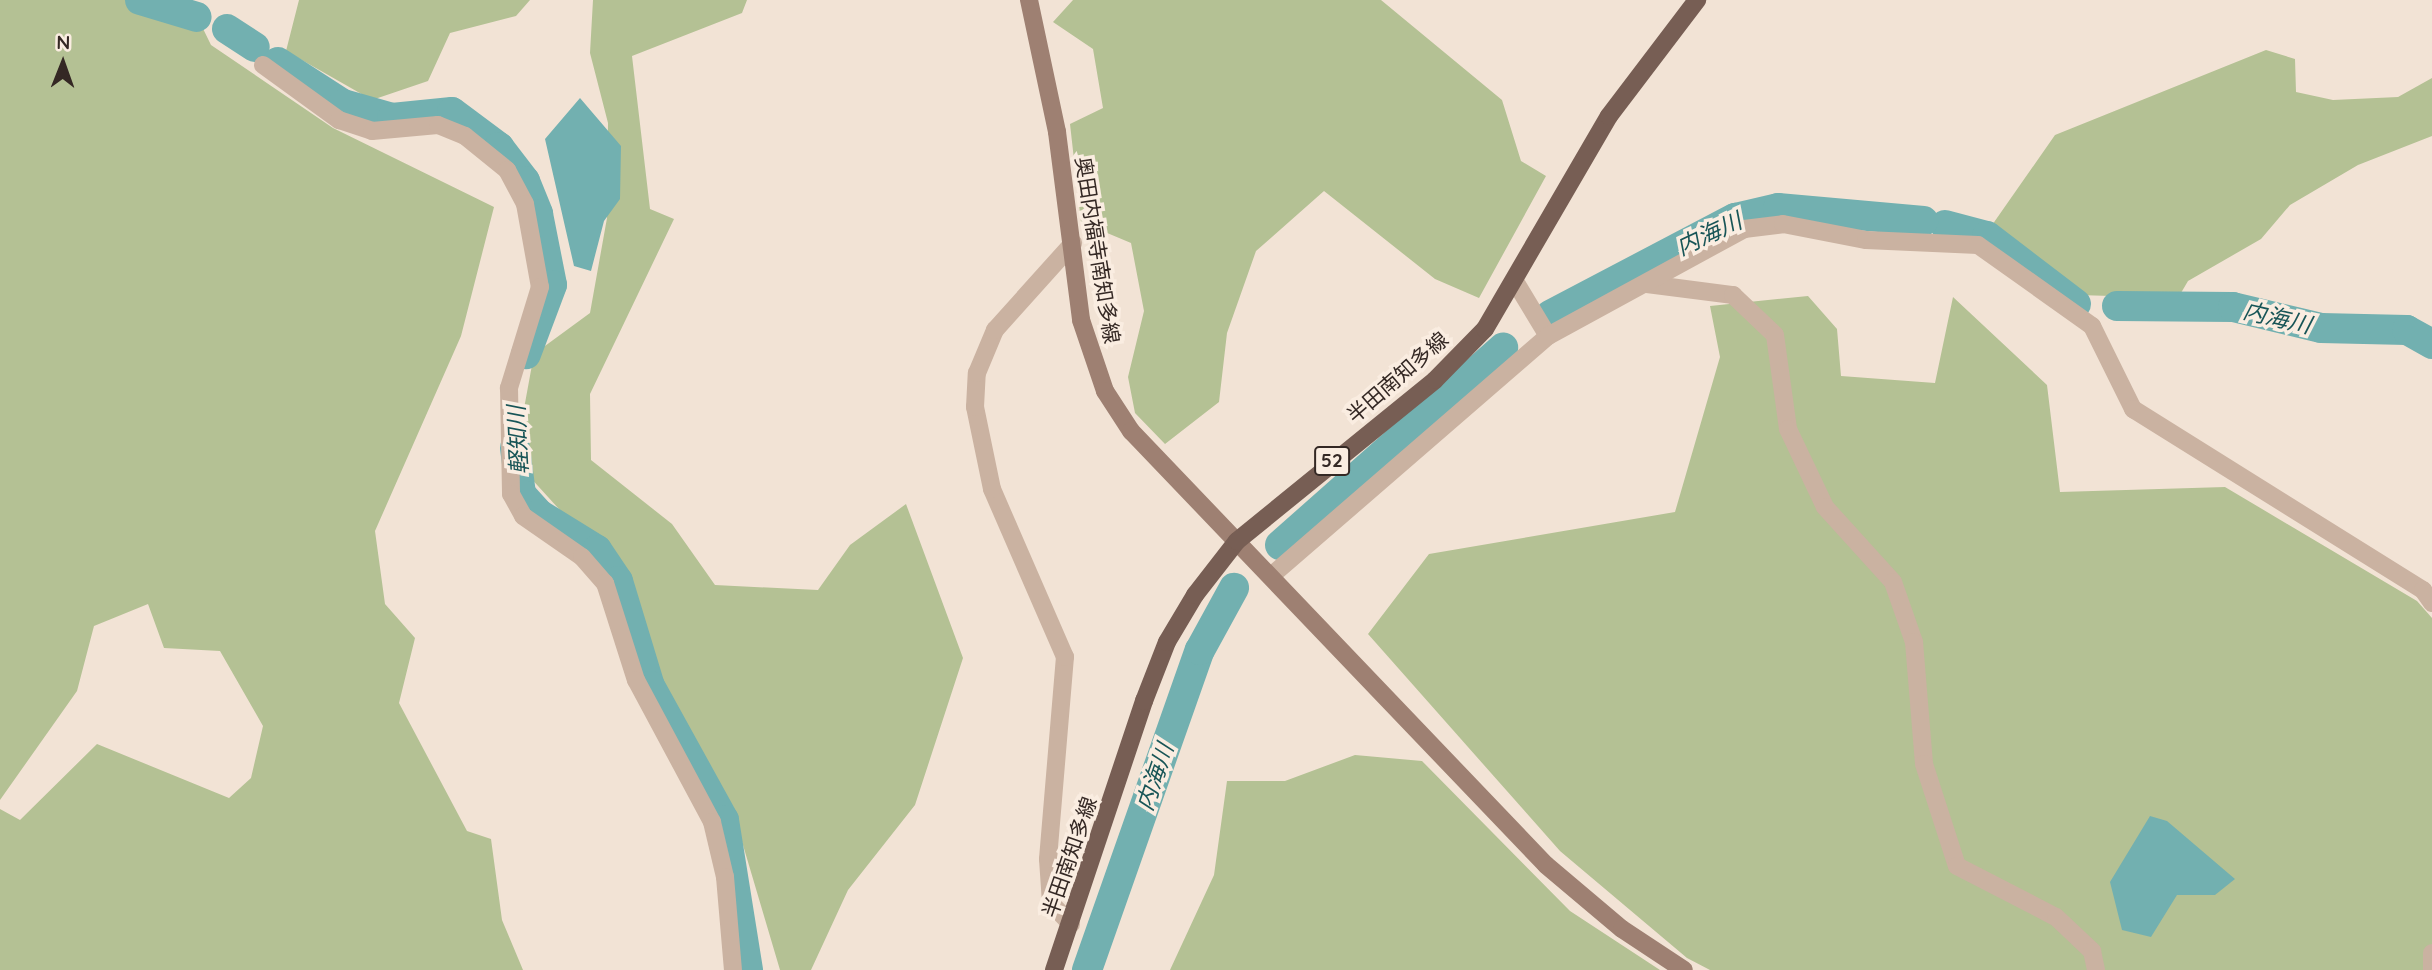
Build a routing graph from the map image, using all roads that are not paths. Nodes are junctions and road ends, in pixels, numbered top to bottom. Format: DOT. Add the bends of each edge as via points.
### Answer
graph roads {
  1 [pos="1029,0"];
  2 [pos="1697,0"];
  3 [pos="262,65"];
  4 [pos="1073,243"];
  5 [pos="1516,283"];
  6 [pos="1647,284"];
  7 [pos="1548,336"];
  8 [pos="1237,541"];
  9 [pos="1271,576"];
  10 [pos="2432,603"];
  11 [pos="1071,924"];
  12 [pos="2432,953"];
  13 [pos="733,970"];
  14 [pos="1054,970"];
  15 [pos="1684,970"];
  16 [pos="2096,970"];
  17 [pos="2432,970"];
  1 -- 4 [label="street, 奥田内福寺南知多線"];
  2 -- 5 [label="main road, 半田南知多線 / 52" via="1609,116"];
  3 -- 13 [label="street" via="339,120 372,131 438,125 465,136 507,170 525,204 540,287 509,388 511,494 523,516 582,557 605,583 636,680 712,822"];
  4 -- 8 [label="street, 奥田内福寺南知多線" via="1081,320 1105,391 1165,471"];
  4 -- 11 [label="street" via="995,330 977,373 975,407 992,489 1065,657 1048,859 1051,903"];
  5 -- 7 [label="street"];
  5 -- 8 [label="main road, 半田南知多線 / 52" via="1485,328 1435,380"];
  6 -- 7 [label="street"];
  6 -- 10 [label="street" via="1744,229 1783,224 1866,240 1978,245 2092,326 2133,409 2423,590"];
  6 -- 16 [label="street" via="1733,295 1775,335 1788,429 1825,507 1893,582 1914,642 1924,764 1957,866 2056,917 2092,951"];
  7 -- 9 [label="street"];
  8 -- 9 [label="street, 奥田内福寺南知多線"];
  8 -- 11 [label="main road, 半田南知多線 / 52" via="1167,642"];
  9 -- 15 [label="street, 奥田内福寺南知多線" via="1546,865 1622,929"];
  11 -- 14 [label="main road, 半田南知多線 / 52"];
  12 -- 17 [label="street"];
}
